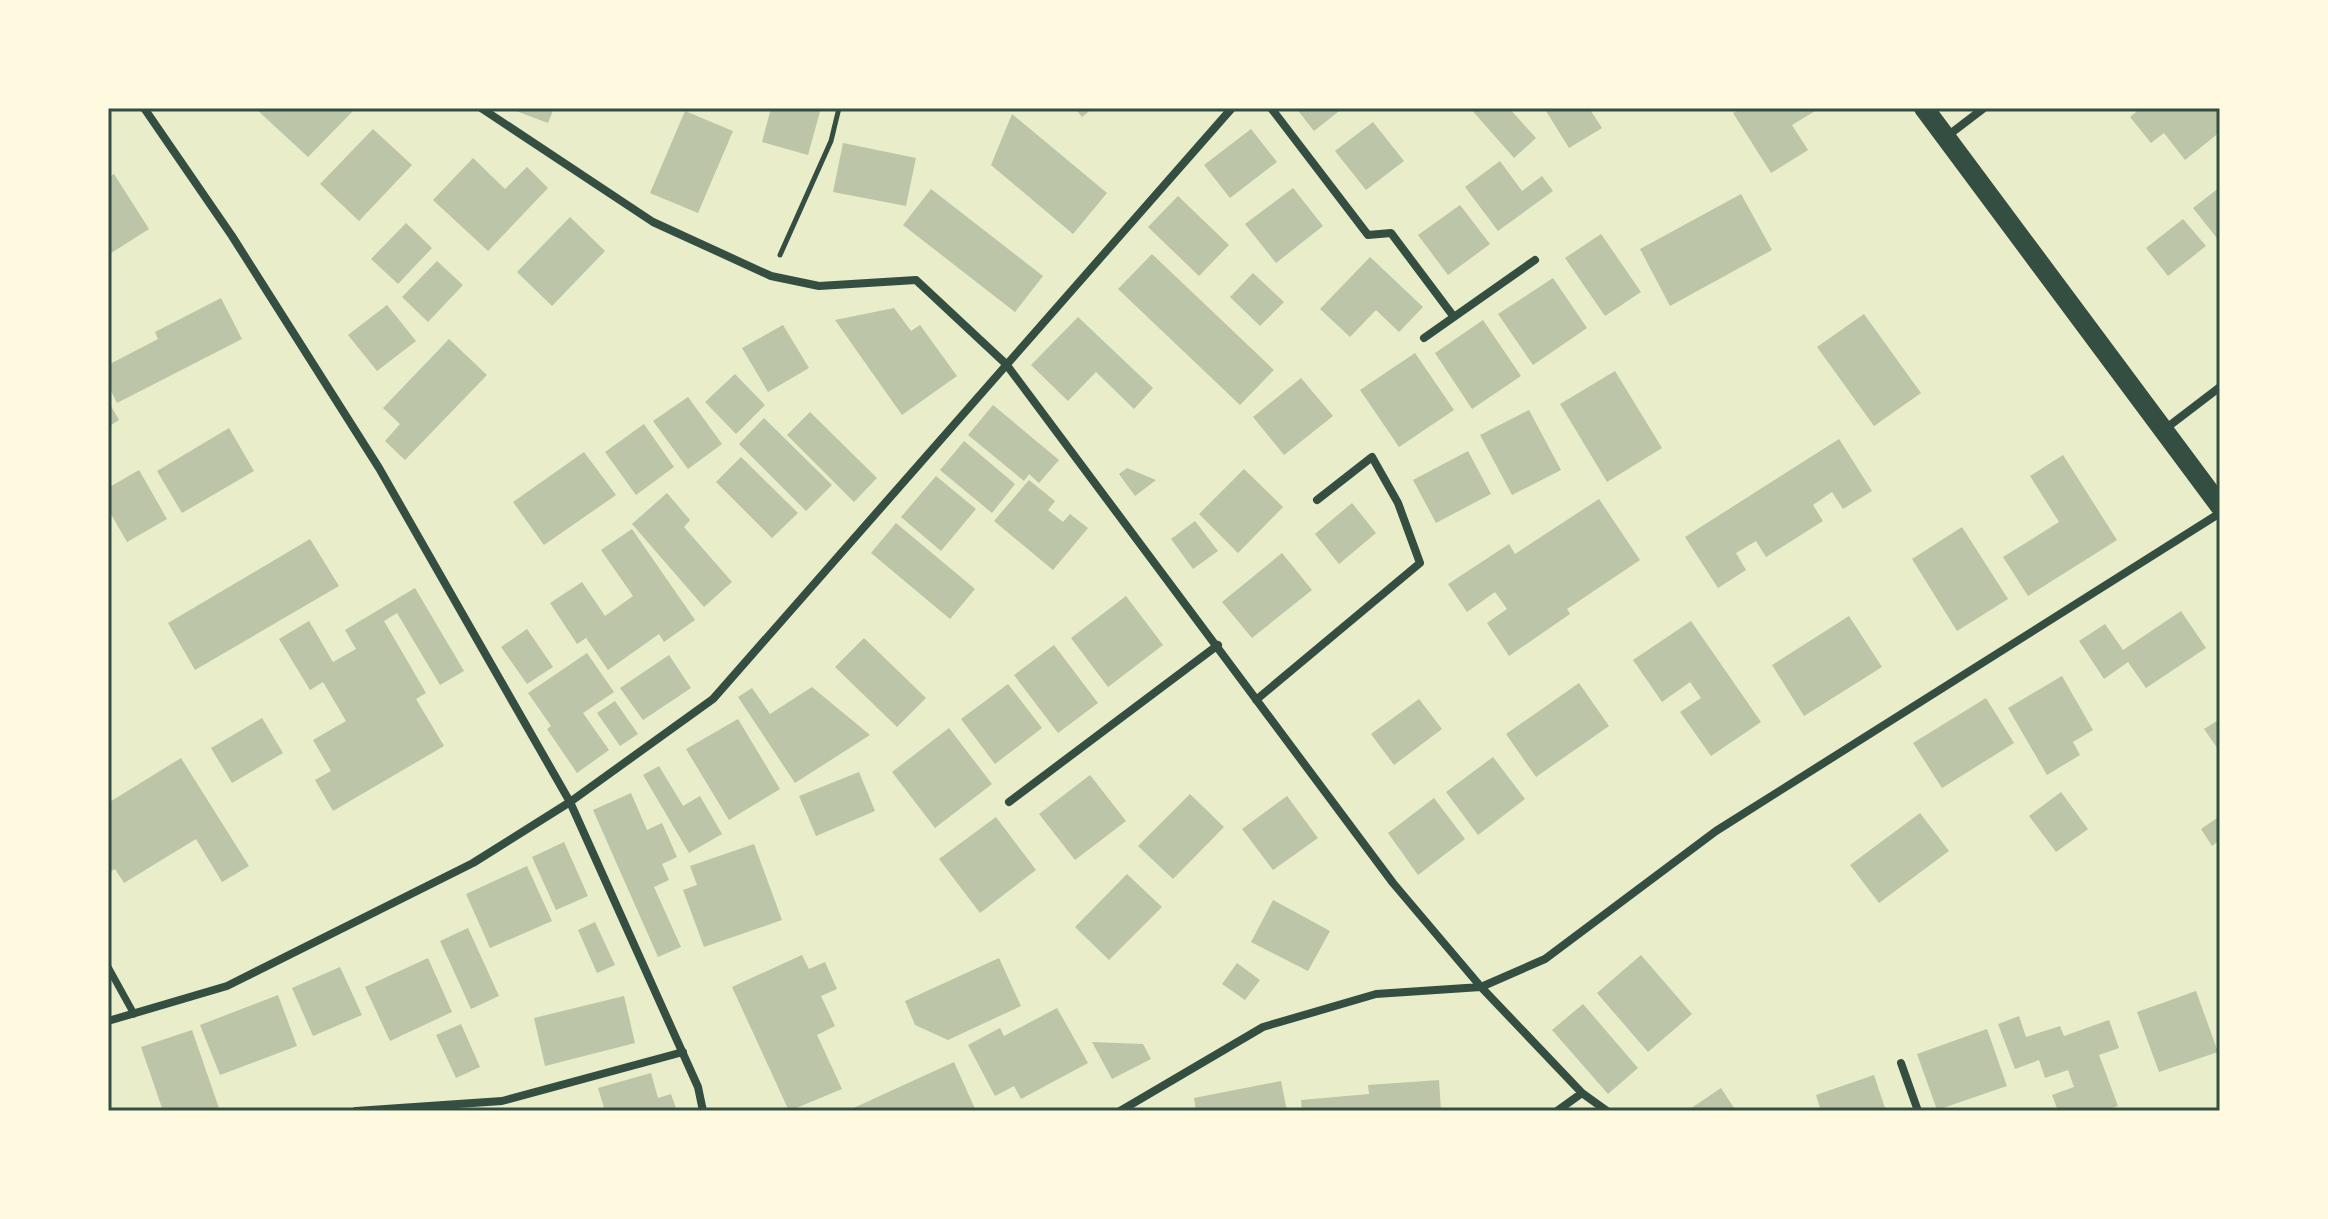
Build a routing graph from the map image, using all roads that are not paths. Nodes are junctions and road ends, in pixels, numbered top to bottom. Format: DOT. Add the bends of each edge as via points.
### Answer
graph roads {
  1 [pos="144,108"];
  2 [pos="481,108"];
  3 [pos="1232,108"];
  4 [pos="1271,108"];
  5 [pos="1924,108"];
  6 [pos="1984,108"];
  7 [pos="1946,137"];
  8 [pos="1535,260"];
  9 [pos="1454,317"];
  10 [pos="1424,338"];
  11 [pos="1006,364"];
  12 [pos="2220,387"];
  13 [pos="2165,429"];
  14 [pos="1317,500"];
  15 [pos="2220,506"];
  16 [pos="2220,513"];
  17 [pos="1218,645"];
  18 [pos="1256,700"];
  19 [pos="570,802"];
  20 [pos="1009,802"];
  21 [pos="108,967"];
  22 [pos="1481,987"];
  23 [pos="134,1014"];
  24 [pos="108,1021"];
  25 [pos="683,1052"];
  26 [pos="1901,1063"];
  27 [pos="1582,1093"];
  28 [pos="356,1111"];
  29 [pos="703,1111"];
  30 [pos="1120,1111"];
  31 [pos="1557,1111"];
  32 [pos="1607,1111"];
  33 [pos="1918,1111"];
  1 -- 19 [label="street" via="379,468"];
  2 -- 11 [label="street" via="653,222 771,276 819,286 916,280"];
  3 -- 11 [label="street"];
  4 -- 9 [label="street" via="1368,235 1391,233"];
  5 -- 7 [label="main road"];
  6 -- 7 [label="street"];
  7 -- 13 [label="main road"];
  8 -- 9 [label="street"];
  9 -- 10 [label="street"];
  11 -- 17 [label="street"];
  11 -- 19 [label="street" via="713,699"];
  12 -- 13 [label="street"];
  13 -- 15 [label="main road"];
  14 -- 18 [label="street" via="1372,457 1398,503 1420,563"];
  16 -- 22 [label="street" via="1716,831 1545,959"];
  17 -- 18 [label="street"];
  17 -- 20 [label="street"];
  18 -- 22 [label="street" via="1393,883"];
  19 -- 23 [label="street" via="473,863 227,986"];
  19 -- 25 [label="street"];
  21 -- 23 [label="street"];
  22 -- 27 [label="street"];
  22 -- 30 [label="street" via="1376,994 1263,1027"];
  23 -- 24 [label="street"];
  25 -- 28 [label="street" via="502,1101"];
  25 -- 29 [label="street"];
  26 -- 33 [label="street"];
  27 -- 31 [label="street"];
  27 -- 32 [label="street"];
}
